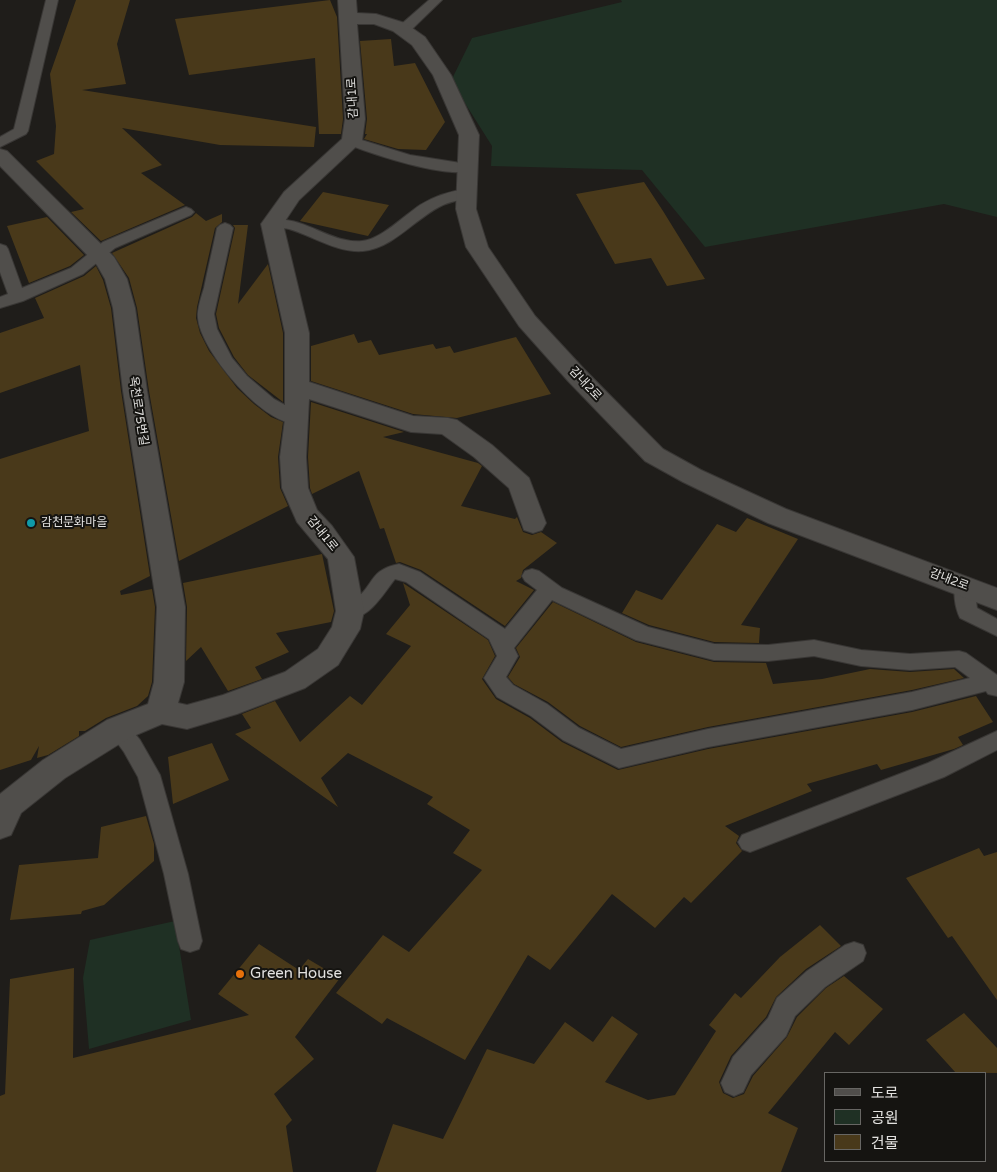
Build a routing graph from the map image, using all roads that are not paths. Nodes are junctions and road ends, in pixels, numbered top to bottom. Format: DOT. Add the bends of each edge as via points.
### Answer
graph roads {
  1 [pos="52,0"];
  2 [pos="436,0"];
  3 [pos="348,9"];
  4 [pos="403,30"];
  5 [pos="352,141"];
  6 [pos="0,143"];
  7 [pos="0,155"];
  8 [pos="467,168"];
  9 [pos="467,194"];
  10 [pos="186,212"];
  11 [pos="272,224"];
  12 [pos="226,228"];
  13 [pos="0,249"];
  14 [pos="99,255"];
  15 [pos="17,297"];
  16 [pos="0,303"];
  17 [pos="297,386"];
  18 [pos="297,418"];
  19 [pos="533,522"];
  20 [pos="532,576"];
  21 [pos="964,586"];
  22 [pos="549,590"];
  23 [pos="997,599"];
  24 [pos="350,611"];
  25 [pos="997,628"];
  26 [pos="503,648"];
  27 [pos="993,686"];
  28 [pos="161,712"];
  29 [pos="118,730"];
  30 [pos="997,740"];
  31 [pos="2,814"];
  32 [pos="750,842"];
  33 [pos="190,941"];
  34 [pos="854,953"];
  35 [pos="734,1083"];
  1 -- 6 [label="lane" via="21,131"];
  2 -- 4 [label="lane"];
  3 -- 4 [label="street, 감내2로"];
  3 -- 5 [label="street, 감내1로" via="355,119"];
  4 -- 8 [label="street, 감내2로" via="420,41 458,107 469,135"];
  5 -- 8 [label="lane" via="400,158"];
  5 -- 11 [label="street" via="291,196"];
  7 -- 14 [label="street, 옥천로75번길"];
  8 -- 9 [label="street, 감내2로"];
  9 -- 11 [label="lane" via="432,204 373,244 338,242 287,224"];
  9 -- 21 [label="street, 감내2로" via="466,209 477,247 527,321 654,455 777,516"];
  10 -- 14 [label="lane" via="109,245"];
  11 -- 17 [label="street, 감내1로" via="297,333"];
  12 -- 18 [label="lane" via="206,326 225,362 248,387 281,412"];
  13 -- 15 [label="lane"];
  14 -- 15 [label="lane" via="77,271"];
  14 -- 28 [label="street, 옥천로75번길" via="116,279 124,308 171,607 169,682"];
  15 -- 16 [label="lane"];
  17 -- 18 [label="street, 감내1로"];
  17 -- 19 [label="street" via="411,424 448,426 483,450 520,484"];
  18 -- 24 [label="street, 감내1로" via="293,457 295,488 306,515 341,558"];
  20 -- 22 [label="lane"];
  21 -- 23 [label="street, 감내2로"];
  21 -- 25 [label="lane" via="967,612"];
  22 -- 26 [label="lane"];
  22 -- 27 [label="lane" via="643,634 714,652 768,653 814,648 861,658 910,662 959,659"];
  24 -- 26 [label="lane" via="362,606 389,572 399,571 413,577 497,634"];
  24 -- 28 [label="street, 감내1로" via="346,628 328,656 295,680 227,706 187,717"];
  26 -- 27 [label="lane" via="508,656 495,678 505,691 539,710 571,734 619,759 735,732"];
  28 -- 29 [label="street"];
  29 -- 31 [label="street" via="54,769"];
  29 -- 33 [label="lane" via="149,775"];
  30 -- 32 [label="lane" via="936,770"];
  34 -- 35 [label="lane" via="816,980 786,1008 777,1027 742,1066"];
}
